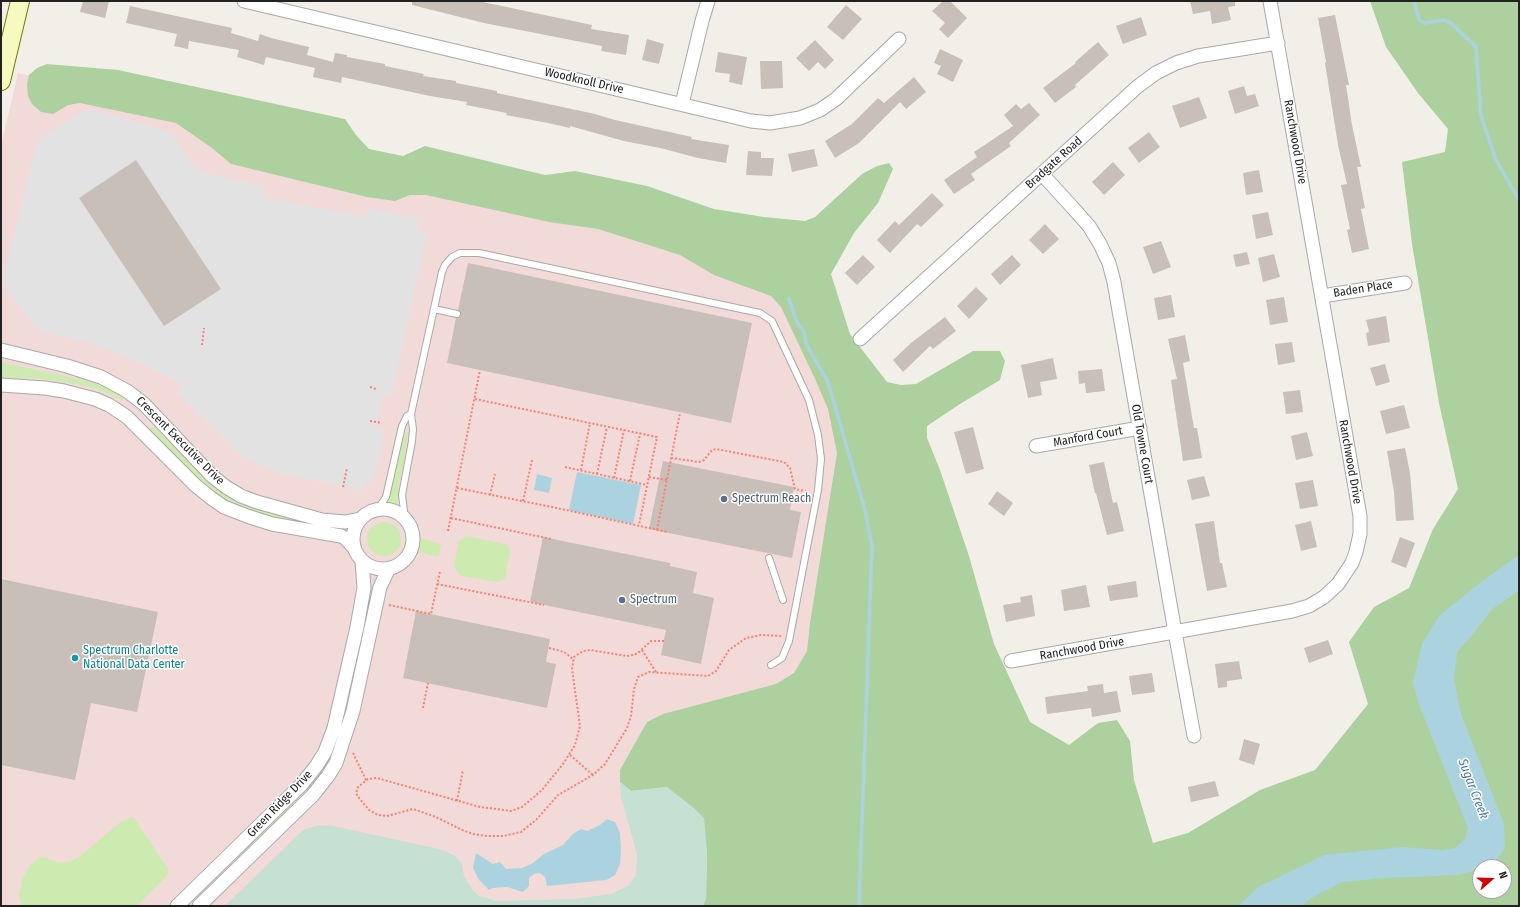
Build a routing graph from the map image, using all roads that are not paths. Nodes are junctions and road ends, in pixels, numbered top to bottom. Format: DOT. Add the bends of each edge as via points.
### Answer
graph roads {
  1 [pos="20,1"];
  2 [pos="244,1"];
  3 [pos="708,1"];
  4 [pos="1270,1"];
  5 [pos="900,39"];
  6 [pos="1278,43"];
  7 [pos="1,81"];
  8 [pos="682,104"];
  9 [pos="1042,174"];
  10 [pos="1405,283"];
  11 [pos="1322,296"];
  12 [pos="434,309"];
  13 [pos="457,314"];
  14 [pos="860,339"];
  15 [pos="1,350"];
  16 [pos="1,385"];
  17 [pos="411,414"];
  18 [pos="1140,428"];
  19 [pos="1036,446"];
  20 [pos="378,510"];
  21 [pos="360,519"];
  22 [pos="405,519"];
  23 [pos="354,548"];
  24 [pos="769,558"];
  25 [pos="362,561"];
  26 [pos="389,568"];
  27 [pos="783,600"];
  28 [pos="1175,632"];
  29 [pos="1012,661"];
  30 [pos="771,665"];
  31 [pos="1194,736"];
  32 [pos="177,906"];
  33 [pos="199,906"];
  1 -- 7 [label="main road"];
  2 -- 8 [label="street, Woodknoll Drive"];
  3 -- 8 [label="street"];
  4 -- 6 [label="street, Ranchwood Drive"];
  5 -- 8 [label="street, Woodknoll Drive" via="836,99 820,110 800,118 770,123 751,121"];
  6 -- 9 [label="street, Bradgate Road" via="1198,56 1156,73 1137,87"];
  6 -- 11 [label="street, Ranchwood Drive"];
  9 -- 14 [label="street, Bradgate Road"];
  9 -- 18 [label="street, Old Towne Court" via="1089,226 1109,263"];
  10 -- 11 [label="street, Baden Place"];
  11 -- 28 [label="street, Ranchwood Drive" via="1360,516 1360,534 1352,563 1338,584 1309,606"];
  12 -- 13 [label="lane"];
  12 -- 17 [label="lane"];
  12 -- 30 [label="lane" via="445,265 452,257 468,252 752,311 772,321 809,400 821,459 818,494 790,637 782,658"];
  15 -- 21 [label="street, Crescent Executive Drive" via="66,366 101,377 120,387 144,404 212,476 241,496 322,520 345,522"];
  16 -- 23 [label="street, Crescent Executive Drive" via="64,391 108,405 127,417 195,485 224,507 272,524 341,536"];
  17 -- 20 [label="lane" via="402,426 386,497"];
  17 -- 22 [label="lane" via="412,441 402,495"];
  18 -- 19 [label="street, Manford Court"];
  18 -- 28 [label="street, Old Towne Court"];
  20 -- 21 [label="street, Crescent Executive Drive" via="367,513"];
  20 -- 22 [label="street" via="391,510"];
  21 -- 23 [label="street" via="353,534"];
  22 -- 26 [label="street" via="412,534 410,551 402,562"];
  23 -- 25 [label="street, Crescent Executive Drive"];
  24 -- 27 [label="lane"];
  25 -- 26 [label="street" via="374,568"];
  25 -- 32 [label="street, Green Ridge Drive" via="364,588 357,627 334,728 325,752 302,784"];
  26 -- 33 [label="street, Green Ridge Drive" via="380,587 353,712 336,763 313,795"];
  28 -- 29 [label="street, Ranchwood Drive"];
  28 -- 31 [label="street, Old Towne Court"];
}
